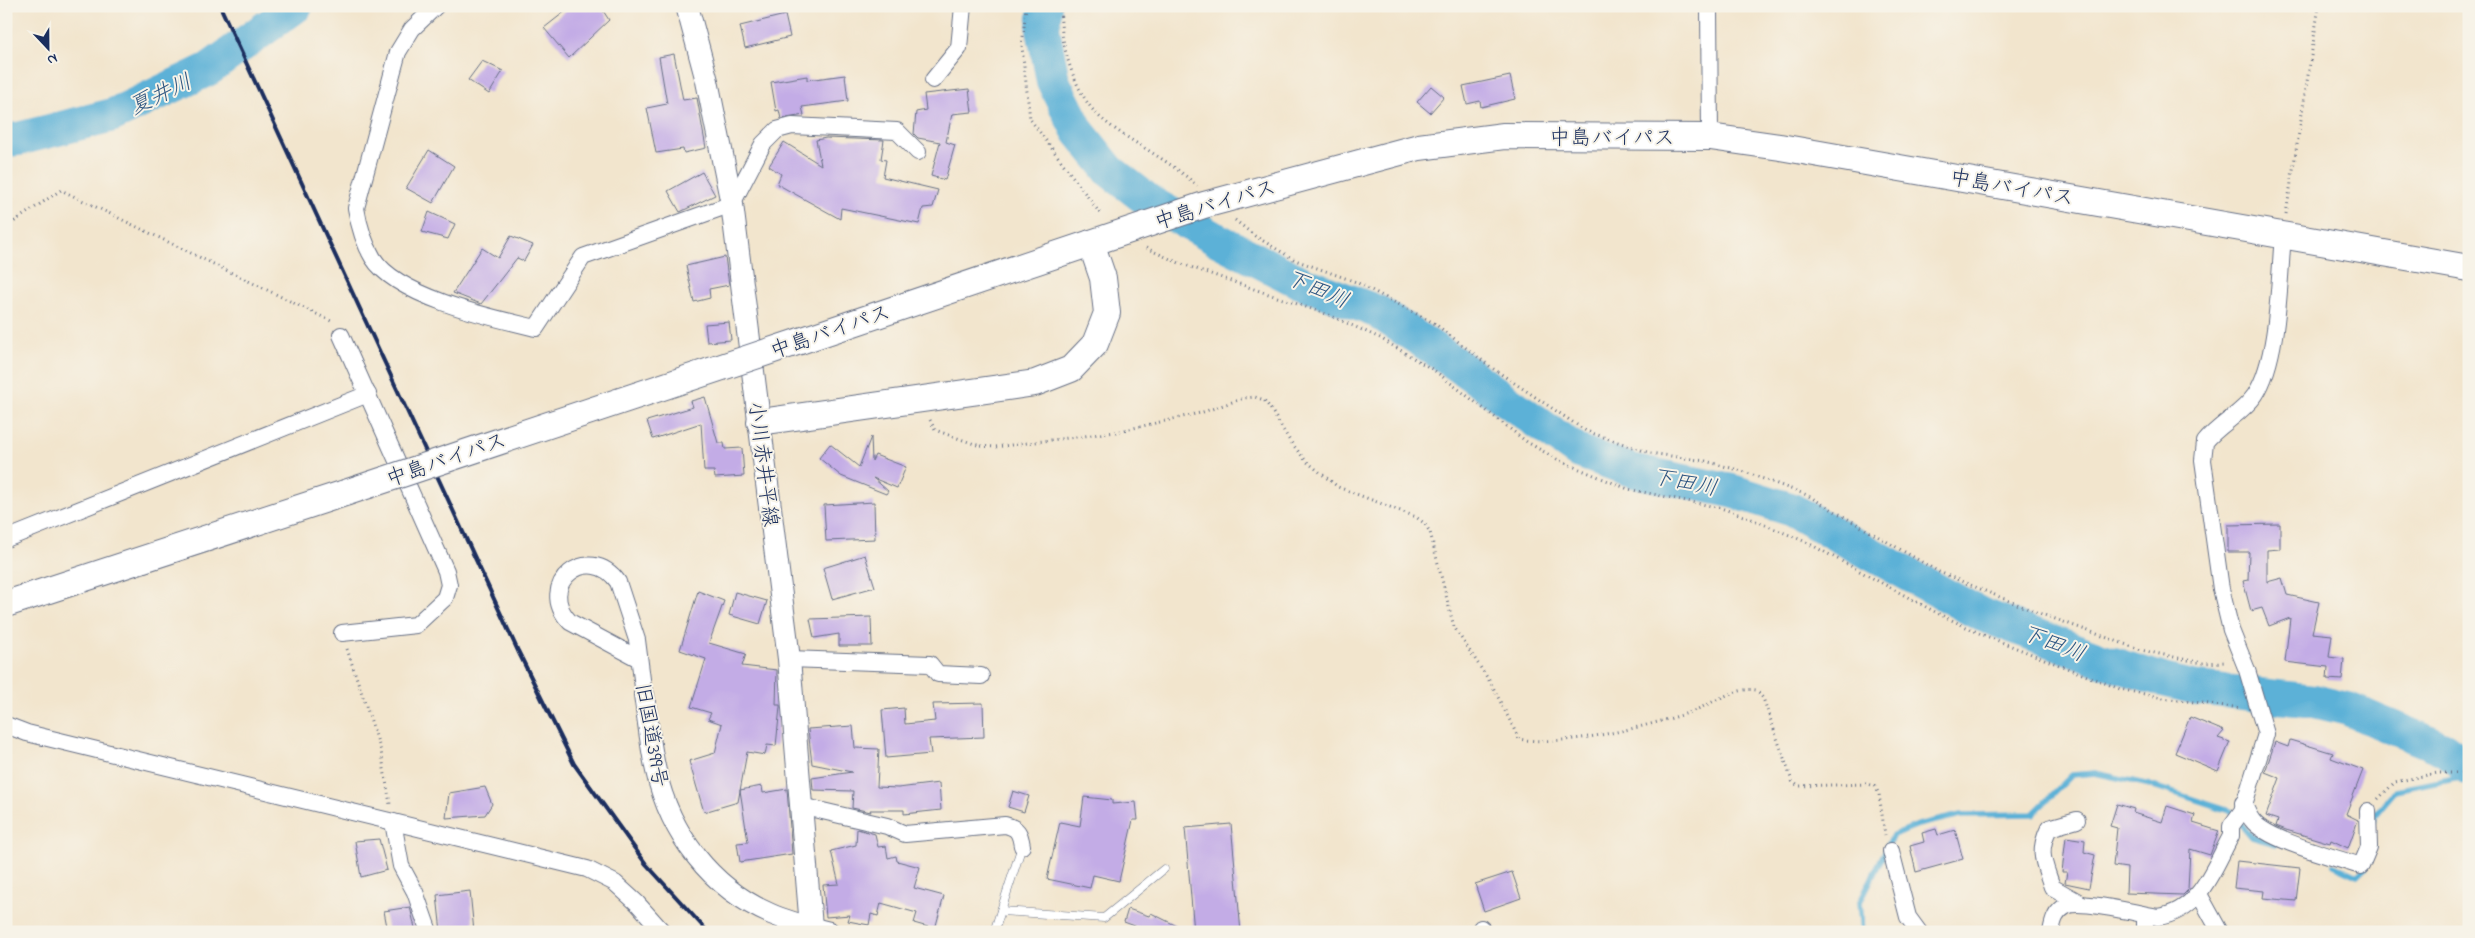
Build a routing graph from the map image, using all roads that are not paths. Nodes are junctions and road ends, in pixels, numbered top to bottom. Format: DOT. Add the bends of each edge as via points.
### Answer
graph roads {
  1 [pos="436,6"];
  2 [pos="687,6"];
  3 [pos="963,6"];
  4 [pos="1709,6"];
  5 [pos="933,80"];
  6 [pos="1710,137"];
  7 [pos="918,152"];
  8 [pos="732,204"];
  9 [pos="2283,235"];
  10 [pos="1092,243"];
  11 [pos="2469,268"];
  12 [pos="341,335"];
  13 [pos="368,394"];
  14 [pos="760,422"];
  15 [pos="6,539"];
  16 [pos="6,604"];
  17 [pos="342,633"];
  18 [pos="639,659"];
  19 [pos="789,659"];
  20 [pos="981,676"];
  21 [pos="644,695"];
  22 [pos="6,725"];
  23 [pos="801,806"];
  24 [pos="2243,807"];
  25 [pos="2368,811"];
  26 [pos="2077,820"];
  27 [pos="393,822"];
  28 [pos="1888,843"];
  29 [pos="1022,846"];
  30 [pos="1164,869"];
  31 [pos="2199,894"];
  32 [pos="2082,904"];
  33 [pos="1001,911"];
  34 [pos="2145,915"];
  35 [pos="817,930"];
  36 [pos="429,932"];
  37 [pos="663,932"];
  38 [pos="994,932"];
  39 [pos="1919,932"];
  40 [pos="2051,932"];
  41 [pos="2145,932"];
  42 [pos="2220,932"];
  1 -- 8 [label="street" via="412,29 398,52 356,208 359,226 374,259 390,276 436,300 466,311 536,328 583,257"];
  2 -- 8 [label="main road, 小川赤井平線" via="707,80"];
  3 -- 5 [label="street" via="960,48"];
  4 -- 6 [label="street"];
  6 -- 9 [label="highway, 中島バイパス" via="1790,148"];
  6 -- 10 [label="highway, 中島バイパス" via="1504,136 1429,146 1330,169 1209,204"];
  7 -- 8 [label="street" via="897,131 792,126 777,130 763,144"];
  8 -- 14 [label="main road, 小川赤井平線"];
  9 -- 11 [label="highway, 中島バイパス"];
  9 -- 24 [label="street" via="2274,332 2267,368 2250,402 2205,442 2203,460 2221,589 2231,630 2266,734"];
  10 -- 14 [label="highway" via="1103,278 1107,313 1095,344 1071,369 1036,383"];
  10 -- 16 [label="highway, 中島バイパス, bridge"];
  12 -- 13 [label="street"];
  13 -- 15 [label="street"];
  13 -- 17 [label="street" via="446,571 449,585 445,598 416,624"];
  14 -- 19 [label="main road, 小川赤井平線"];
  18 -- 18 [label="street, 旧国道399号" via="637,640 613,575 598,566 580,566 572,570 558,591 564,616"];
  18 -- 21 [label="street, 旧国道399号"];
  19 -- 20 [label="street" via="930,664 938,674"];
  19 -- 23 [label="main road, 小川赤井平線"];
  21 -- 35 [label="street, 旧国道399号" via="656,771 666,805 682,838 702,864 734,894 771,914"];
  22 -- 27 [label="street" via="27,733"];
  23 -- 29 [label="street" via="887,826 905,834 1005,825 1020,833"];
  23 -- 35 [label="main road, 小川赤井平線"];
  24 -- 25 [label="street" via="2252,821 2266,831 2361,866 2368,847"];
  24 -- 31 [label="street" via="2231,826 2232,836"];
  26 -- 32 [label="street" via="2049,828 2041,844 2043,862 2052,886"];
  27 -- 36 [label="street" via="401,866 415,892"];
  27 -- 37 [label="street" via="586,869 615,883"];
  28 -- 39 [label="street" via="1908,917"];
  29 -- 33 [label="lane"];
  30 -- 33 [label="lane" via="1104,918"];
  31 -- 34 [label="street" via="2184,910 2158,917"];
  31 -- 42 [label="street"];
  32 -- 34 [label="street"];
  32 -- 40 [label="street" via="2066,906 2054,917"];
  33 -- 38 [label="lane"];
  34 -- 41 [label="street"];
}
